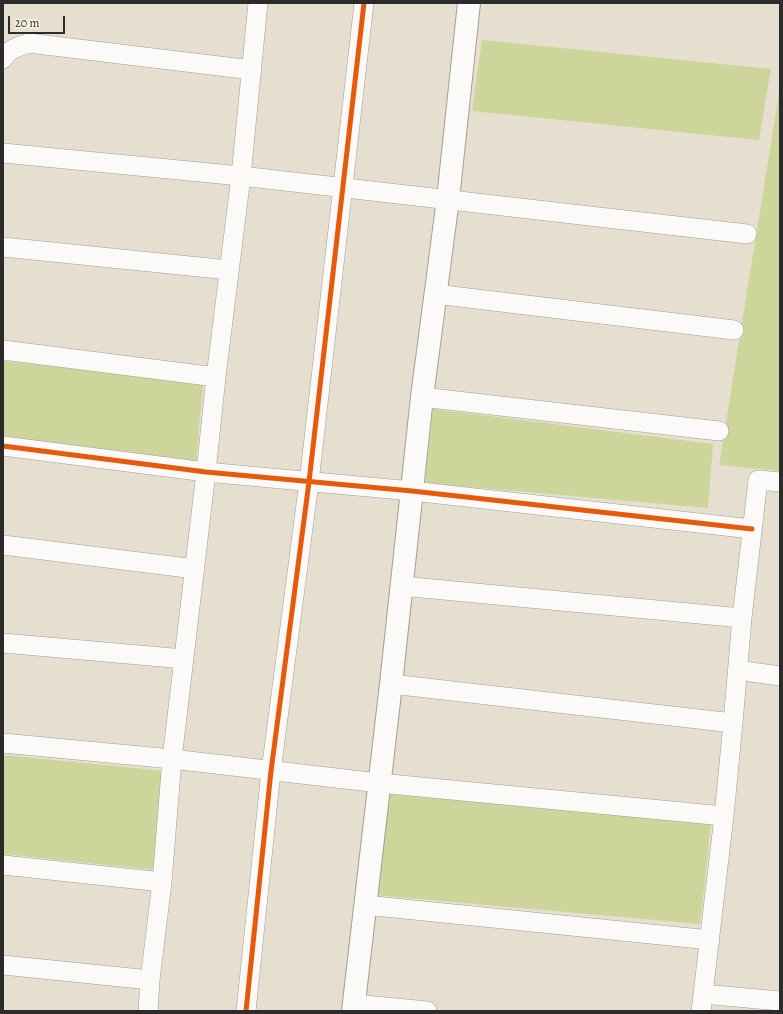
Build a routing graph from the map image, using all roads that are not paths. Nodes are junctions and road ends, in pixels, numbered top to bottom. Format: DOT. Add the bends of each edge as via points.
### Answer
graph roads {
  1 [pos="258,3"];
  2 [pos="364,3"];
  3 [pos="469,3"];
  4 [pos="3,59"];
  5 [pos="252,70"];
  6 [pos="3,153"];
  7 [pos="241,176"];
  8 [pos="344,187"];
  9 [pos="448,199"];
  10 [pos="746,234"];
  11 [pos="3,247"];
  12 [pos="229,270"];
  13 [pos="435,294"];
  14 [pos="734,330"];
  15 [pos="3,350"];
  16 [pos="216,377"];
  17 [pos="422,397"];
  18 [pos="719,431"];
  19 [pos="3,446"];
  20 [pos="206,472"];
  21 [pos="309,482"];
  22 [pos="780,482"];
  23 [pos="412,492"];
  24 [pos="752,529"];
  25 [pos="3,545"];
  26 [pos="195,569"];
  27 [pos="401,586"];
  28 [pos="742,618"];
  29 [pos="3,642"];
  30 [pos="184,660"];
  31 [pos="737,670"];
  32 [pos="780,676"];
  33 [pos="391,684"];
  34 [pos="733,723"];
  35 [pos="3,743"];
  36 [pos="172,760"];
  37 [pos="271,771"];
  38 [pos="379,783"];
  39 [pos="724,816"];
  40 [pos="3,865"];
  41 [pos="162,882"];
  42 [pos="365,905"];
  43 [pos="710,940"];
  44 [pos="3,965"];
  45 [pos="150,980"];
  46 [pos="780,1001"];
  47 [pos="702,1002"];
  48 [pos="353,1008"];
  49 [pos="148,1011"];
  50 [pos="246,1011"];
  51 [pos="427,1011"];
  1 -- 5 [label="street"];
  2 -- 8 [label="street"];
  3 -- 9 [label="street"];
  4 -- 5 [label="street" via="16,47 29,43"];
  5 -- 7 [label="street"];
  6 -- 7 [label="street"];
  7 -- 8 [label="street"];
  7 -- 12 [label="street"];
  8 -- 9 [label="street"];
  8 -- 21 [label="street"];
  9 -- 10 [label="street"];
  9 -- 13 [label="street"];
  11 -- 12 [label="street"];
  12 -- 16 [label="street"];
  13 -- 14 [label="street"];
  13 -- 17 [label="street"];
  15 -- 16 [label="street"];
  16 -- 20 [label="street"];
  17 -- 18 [label="street"];
  17 -- 23 [label="street"];
  19 -- 20 [label="street"];
  20 -- 21 [label="street"];
  20 -- 26 [label="street"];
  21 -- 23 [label="street"];
  21 -- 37 [label="street"];
  22 -- 24 [label="street" via="758,480"];
  23 -- 24 [label="street"];
  23 -- 27 [label="street"];
  24 -- 28 [label="street"];
  25 -- 26 [label="street"];
  26 -- 30 [label="street"];
  27 -- 28 [label="street"];
  27 -- 33 [label="street"];
  28 -- 31 [label="street"];
  29 -- 30 [label="street"];
  30 -- 36 [label="street"];
  31 -- 32 [label="street"];
  31 -- 34 [label="street"];
  33 -- 34 [label="street"];
  33 -- 38 [label="street"];
  34 -- 39 [label="street"];
  35 -- 36 [label="street"];
  36 -- 37 [label="street"];
  36 -- 41 [label="street"];
  37 -- 38 [label="street"];
  37 -- 50 [label="street"];
  38 -- 39 [label="street"];
  38 -- 42 [label="street"];
  39 -- 43 [label="street"];
  40 -- 41 [label="street"];
  41 -- 45 [label="street"];
  42 -- 43 [label="street"];
  42 -- 48 [label="street"];
  43 -- 47 [label="street"];
  44 -- 45 [label="street"];
  45 -- 49 [label="street"];
  46 -- 47 [label="street"];
  48 -- 51 [label="street"];
}
